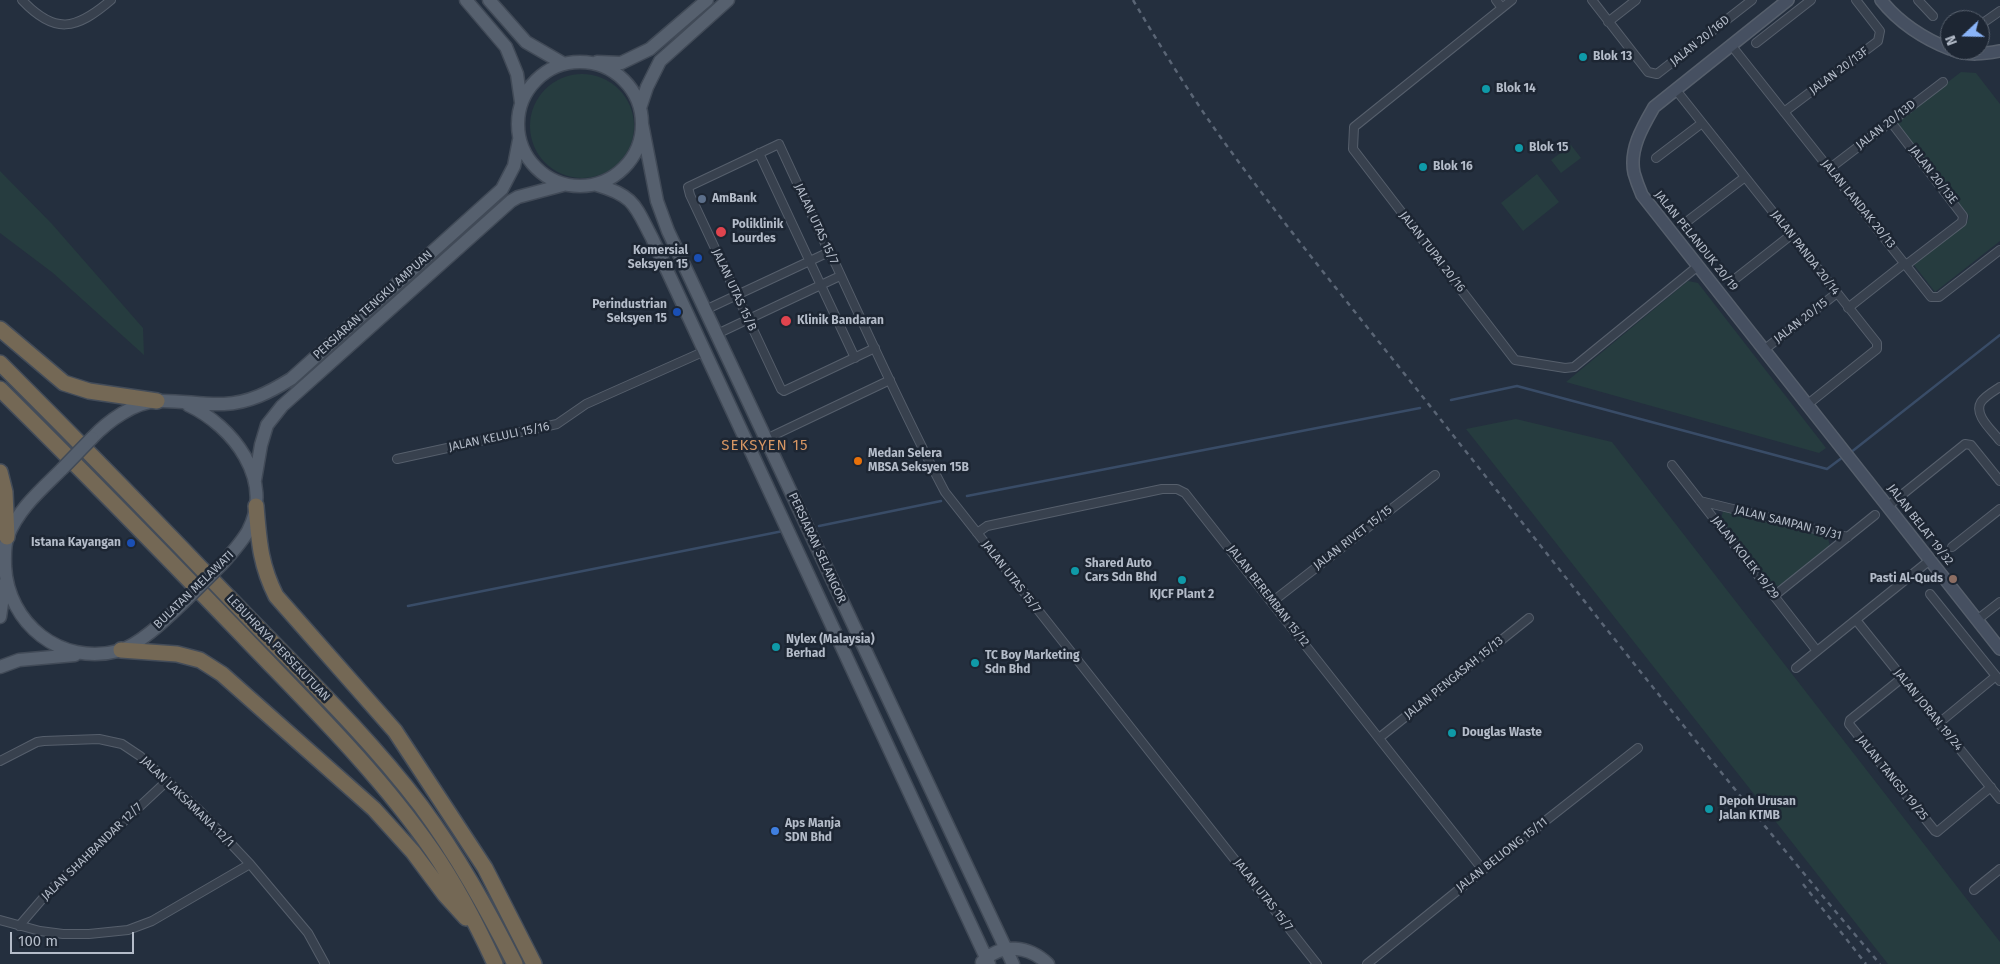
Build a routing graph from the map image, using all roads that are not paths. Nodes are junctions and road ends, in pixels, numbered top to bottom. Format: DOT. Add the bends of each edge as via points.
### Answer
graph roads {
  1 [pos="22,0"];
  2 [pos="111,0"];
  3 [pos="466,0"];
  4 [pos="489,0"];
  5 [pos="707,0"];
  6 [pos="728,0"];
  7 [pos="1496,0"];
  8 [pos="1512,0"];
  9 [pos="1592,0"];
  10 [pos="1636,0"];
  11 [pos="1752,0"];
  12 [pos="1788,0"];
  13 [pos="1810,0"];
  14 [pos="1856,0"];
  15 [pos="1880,0"];
  16 [pos="1918,0"];
  17 [pos="1502,8"];
  18 [pos="1933,16"];
  19 [pos="1608,22"];
  20 [pos="1756,43"];
  21 [pos="1731,45"];
  22 [pos="1940,45"];
  23 [pos="587,62"];
  24 [pos="564,64"];
  25 [pos="1943,82"];
  26 [pos="1676,90"];
  27 [pos="521,102"];
  28 [pos="640,108"];
  29 [pos="1784,112"];
  30 [pos="1891,122"];
  31 [pos="1702,123"];
  32 [pos="642,124"];
  33 [pos="519,140"];
  34 [pos="779,144"];
  35 [pos="759,153"];
  36 [pos="1656,158"];
  37 [pos="1830,169"];
  38 [pos="1745,177"];
  39 [pos="563,185"];
  40 [pos="597,185"];
  41 [pos="1690,220"];
  42 [pos="1791,235"];
  43 [pos="2000,250"];
  44 [pos="829,252"];
  45 [pos="810,261"];
  46 [pos="1905,264"];
  47 [pos="1698,266"];
  48 [pos="840,276"];
  49 [pos="1735,279"];
  50 [pos="821,285"];
  51 [pos="1837,293"];
  52 [pos="737,295"];
  53 [pos="1848,308"];
  54 [pos="705,310"];
  55 [pos="748,319"];
  56 [pos="0,329"];
  57 [pos="717,334"];
  58 [pos="875,348"];
  59 [pos="1765,350"];
  60 [pos="705,351"];
  61 [pos="855,358"];
  62 [pos="0,363"];
  63 [pos="890,380"];
  64 [pos="2000,386"];
  65 [pos="0,389"];
  66 [pos="156,401"];
  67 [pos="181,402"];
  68 [pos="1808,404"];
  69 [pos="766,439"];
  70 [pos="1838,441"];
  71 [pos="2000,441"];
  72 [pos="397,459"];
  73 [pos="1672,466"];
  74 [pos="0,472"];
  75 [pos="1435,476"];
  76 [pos="255,480"];
  77 [pos="2000,481"];
  78 [pos="1700,501"];
  79 [pos="256,506"];
  80 [pos="1888,506"];
  81 [pos="2000,509"];
  82 [pos="1875,515"];
  83 [pos="977,533"];
  84 [pos="7,537"];
  85 [pos="1848,537"];
  86 [pos="1952,547"];
  87 [pos="1930,560"];
  88 [pos="6,579"];
  89 [pos="1930,594"];
  90 [pos="1774,596"];
  91 [pos="1272,602"];
  92 [pos="2000,602"];
  93 [pos="0,618"];
  94 [pos="1529,618"];
  95 [pos="1856,620"];
  96 [pos="1977,620"];
  97 [pos="2000,648"];
  98 [pos="120,650"];
  99 [pos="1817,651"];
  100 [pos="85,654"];
  101 [pos="0,667"];
  102 [pos="1796,668"];
  103 [pos="1902,678"];
  104 [pos="1998,679"];
  105 [pos="1939,723"];
  106 [pos="1379,738"];
  107 [pos="1638,748"];
  108 [pos="0,761"];
  109 [pos="167,781"];
  110 [pos="1991,788"];
  111 [pos="2000,799"];
  112 [pos="250,864"];
  113 [pos="2000,869"];
  114 [pos="1483,870"];
  115 [pos="470,879"];
  116 [pos="1974,890"];
  117 [pos="0,920"];
  118 [pos="19,926"];
  119 [pos="520,934"];
  120 [pos="482,936"];
  121 [pos="1006,948"];
  122 [pos="985,962"];
  123 [pos="326,964"];
  124 [pos="496,964"];
  125 [pos="515,964"];
  126 [pos="534,964"];
  127 [pos="1013,964"];
  128 [pos="1048,964"];
  129 [pos="1317,964"];
  130 [pos="1368,964"];
  1 -- 2 [label="street" via="44,20 65,25 95,14"];
  3 -- 27 [label="main road" via="506,47 517,74"];
  4 -- 24 [label="main road" via="526,42"];
  5 -- 23 [label="main road" via="650,49 636,57 621,62"];
  6 -- 28 [label="main road" via="660,61"];
  7 -- 17 [label="street"];
  8 -- 17 [label="street, JALAN TUPAI 20/16"];
  9 -- 19 [label="street, JALAN 20/16D"];
  10 -- 19 [label="street"];
  11 -- 19 [label="street, JALAN 20/16D" via="1657,74 1648,72"];
  12 -- 21 [label="street, JALAN PELANDUK 20/19"];
  13 -- 20 [label="street"];
  14 -- 29 [label="street, JALAN 20/13F" via="1880,31 1878,42"];
  15 -- 22 [label="street" via="1890,12"];
  16 -- 18 [label="street"];
  17 -- 47 [label="street, JALAN TUPAI 20/16" via="1354,127 1353,149 1515,360 1574,367"];
  21 -- 26 [label="street, JALAN PELANDUK 20/19"];
  21 -- 29 [label="street, JALAN LANDAK 20/13"];
  23 -- 24 [label="main road"];
  23 -- 28 [label="main road" via="602,66 620,77 635,94"];
  24 -- 27 [label="main road" via="538,78"];
  25 -- 30 [label="street, JALAN 20/13D"];
  26 -- 31 [label="street, JALAN PANDA 20/14"];
  26 -- 47 [label="street, JALAN PELANDUK 20/19" via="1654,106 1642,127 1635,149 1634,171 1642,195"];
  27 -- 33 [label="main road" via="517,127"];
  28 -- 32 [label="main road"];
  29 -- 37 [label="street, JALAN LANDAK 20/13"];
  30 -- 37 [label="street, JALAN 20/13D"];
  30 -- 46 [label="street, JALAN 20/13E" via="1964,216 1962,222"];
  31 -- 36 [label="street"];
  31 -- 38 [label="street, JALAN PANDA 20/14"];
  32 -- 40 [label="main road" via="640,140 630,162 612,179"];
  32 -- 54 [label="main road, PERSIARAN SELANGOR" via="657,201"];
  33 -- 39 [label="main road" via="528,160 543,176"];
  33 -- 67 [label="main road, PERSIARAN TENGKU AMPUAN" via="514,166 502,189 291,379 267,394 248,400 225,404"];
  34 -- 35 [label="street, JALAN UTAS 15/B"];
  34 -- 44 [label="street, JALAN UTAS 15/7"];
  35 -- 45 [label="street"];
  35 -- 52 [label="street, JALAN UTAS 15/B" via="688,186"];
  37 -- 46 [label="street, JALAN LANDAK 20/13"];
  38 -- 41 [label="street"];
  38 -- 42 [label="street, JALAN PANDA 20/14"];
  39 -- 40 [label="main road"];
  39 -- 76 [label="main road, PERSIARAN TENGKU AMPUAN" via="518,196 511,201 282,406 267,425"];
  40 -- 60 [label="main road, PERSIARAN SELANGOR" via="619,192 634,204"];
  42 -- 49 [label="street"];
  42 -- 51 [label="street, JALAN PANDA 20/14"];
  43 -- 46 [label="street, JALAN LANDAK 20/13" via="1939,297 1931,297"];
  44 -- 45 [label="street"];
  44 -- 48 [label="street, JALAN UTAS 15/7"];
  45 -- 50 [label="street"];
  45 -- 52 [label="street"];
  46 -- 53 [label="street"];
  47 -- 59 [label="street, JALAN PELANDUK 20/19"];
  48 -- 50 [label="street"];
  48 -- 58 [label="street, JALAN UTAS 15/7"];
  50 -- 55 [label="street"];
  50 -- 61 [label="street"];
  51 -- 53 [label="street, JALAN PANDA 20/14"];
  51 -- 59 [label="street, JALAN 20/15"];
  52 -- 54 [label="street"];
  52 -- 55 [label="street, JALAN UTAS 15/B"];
  53 -- 68 [label="street, JALAN PANDA 20/14" via="1877,343 1876,349"];
  54 -- 57 [label="main road, PERSIARAN SELANGOR"];
  55 -- 57 [label="street"];
  55 -- 61 [label="street, JALAN UTAS 15/B" via="784,391"];
  56 -- 66 [label="highway" via="64,383 89,391"];
  57 -- 69 [label="main road, PERSIARAN SELANGOR"];
  58 -- 61 [label="street, JALAN UTAS 15/B"];
  58 -- 63 [label="street, JALAN UTAS 15/7"];
  59 -- 68 [label="street, JALAN PELANDUK 20/19"];
  60 -- 72 [label="street, JALAN KELULI 15/16" via="586,404 557,424"];
  60 -- 122 [label="main road, PERSIARAN SELANGOR"];
  62 -- 115 [label="highway, LEBUHRAYA PERSEKUTUAN" via="131,494 370,745 421,806"];
  63 -- 69 [label="street"];
  63 -- 83 [label="street, JALAN UTAS 15/7" via="945,492"];
  64 -- 71 [label="street" via="1981,402 1979,409 1980,416"];
  65 -- 120 [label="highway, LEBUHRAYA PERSEKUTUAN" via="118,506 359,758 432,850"];
  66 -- 67 [label="main road, BULATAN MELAWATI"];
  66 -- 84 [label="main road, BULATAN MELAWATI, bridge" via="118,416 101,428 29,502"];
  67 -- 76 [label="main road, BULATAN MELAWATI" via="205,413 228,432 241,448"];
  68 -- 70 [label="street, JALAN PELANDUK 20/19"];
  69 -- 121 [label="main road, PERSIARAN SELANGOR"];
  70 -- 80 [label="street, JALAN BELAT 19/32"];
  73 -- 78 [label="street, JALAN KOLEK 19/29"];
  74 -- 84 [label="highway" via="6,492"];
  75 -- 91 [label="street, JALAN RIVET 15/15"];
  76 -- 79 [label="main road, BULATAN MELAWATI"];
  77 -- 80 [label="street" via="1972,445 1965,444"];
  78 -- 85 [label="street, JALAN SAMPAN 19/31"];
  78 -- 90 [label="street, JALAN KOLEK 19/29"];
  79 -- 98 [label="main road, BULATAN MELAWATI, bridge" via="248,531 222,564 152,631"];
  79 -- 119 [label="highway" via="259,550 276,596 395,731 480,861"];
  80 -- 87 [label="street, JALAN BELAT 19/32"];
  81 -- 86 [label="street"];
  82 -- 85 [label="street"];
  83 -- 91 [label="street, JALAN BEREMBAN 15/12" via="987,526 1162,489 1177,489 1185,493"];
  83 -- 129 [label="street, JALAN UTAS 15/7"];
  84 -- 88 [label="main road, BULATAN MELAWATI" via="4,555"];
  85 -- 90 [label="street"];
  87 -- 95 [label="street"];
  87 -- 96 [label="street, JALAN BELAT 19/32"];
  88 -- 93 [label="main road"];
  88 -- 100 [label="main road, BULATAN MELAWATI" via="14,606 30,628 54,644"];
  89 -- 104 [label="street"];
  90 -- 99 [label="street, JALAN KOLEK 19/29"];
  91 -- 106 [label="street, JALAN BEREMBAN 15/12"];
  92 -- 96 [label="street"];
  94 -- 106 [label="street, JALAN PENGASAH 15/13"];
  95 -- 99 [label="street"];
  95 -- 103 [label="street, JALAN JORAN 19/24"];
  96 -- 97 [label="street, JALAN BELAT 19/32"];
  98 -- 100 [label="main road, BULATAN MELAWATI"];
  98 -- 120 [label="highway" via="177,654 200,660 222,674 374,809"];
  99 -- 102 [label="street"];
  100 -- 101 [label="main road" via="19,660"];
  103 -- 105 [label="street, JALAN JORAN 19/24"];
  103 -- 110 [label="street, JALAN TANGSI 19/25" via="1848,724 1937,832"];
  104 -- 105 [label="street"];
  105 -- 110 [label="street, JALAN JORAN 19/24"];
  106 -- 114 [label="street, JALAN BEREMBAN 15/12"];
  107 -- 114 [label="street, JALAN BELIONG 15/11"];
  108 -- 109 [label="street, JALAN LAKSAMANA 12/1" via="37,742 99,739 122,744"];
  109 -- 112 [label="street, JALAN LAKSAMANA 12/1"];
  109 -- 118 [label="street, JALAN SHAHBANDAR 12/7" via="57,883"];
  110 -- 111 [label="street, JALAN JORAN 19/24"];
  112 -- 118 [label="street" via="152,921 128,930 63,934"];
  112 -- 123 [label="street, JALAN LAKSAMANA 12/1" via="308,933"];
  113 -- 116 [label="street"];
  114 -- 130 [label="street, JALAN BELIONG 15/11"];
  115 -- 119 [label="highway" via="492,897"];
  115 -- 125 [label="highway, LEBUHRAYA PERSEKUTUAN"];
  117 -- 118 [label="street"];
  119 -- 126 [label="highway"];
  120 -- 124 [label="highway, LEBUHRAYA PERSEKUTUAN"];
  121 -- 122 [label="main road"];
  121 -- 127 [label="main road, PERSIARAN SELANGOR"];
  121 -- 128 [label="main road" via="1036,954"];
}
